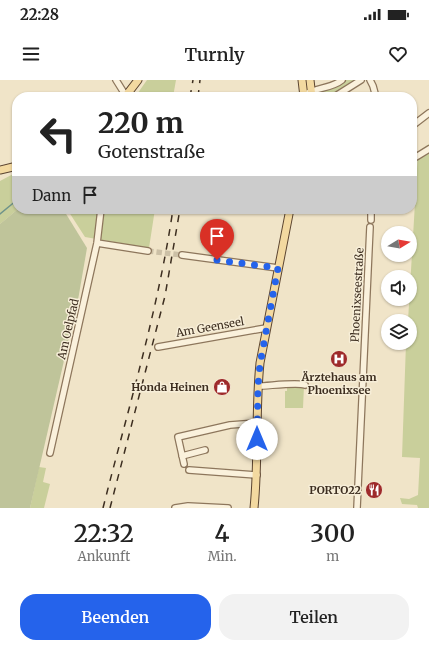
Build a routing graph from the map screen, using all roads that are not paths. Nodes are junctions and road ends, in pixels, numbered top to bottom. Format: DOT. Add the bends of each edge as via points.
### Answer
graph roads {
  1 [pos="116,80"];
  2 [pos="138,80"];
  3 [pos="302,80"];
  4 [pos="310,80"];
  5 [pos="342,80"];
  6 [pos="361,80"];
  7 [pos="370,80"];
  8 [pos="123,92"];
  9 [pos="128,92"];
  10 [pos="304,92"];
  11 [pos="312,92"];
  12 [pos="315,92"];
  13 [pos="342,92"];
  14 [pos="375,92"];
  15 [pos="429,113"];
  16 [pos="417,122"];
  17 [pos="428,147"];
  18 [pos="419,158"];
  19 [pos="12,167"];
  20 [pos="0,170"];
  21 [pos="101,214"];
  22 [pos="289,214"];
  23 [pos="371,214"];
  24 [pos="371,220"];
  25 [pos="370,227"];
  26 [pos="98,244"];
  27 [pos="148,251"];
  28 [pos="182,255"];
  29 [pos="278,268"];
  30 [pos="266,328"];
  31 [pos="158,347"];
  32 [pos="305,385"];
  33 [pos="258,386"];
  34 [pos="257,423"];
  35 [pos="205,450"];
  36 [pos="50,453"];
  37 [pos="182,456"];
  38 [pos="184,464"];
  39 [pos="189,470"];
  40 [pos="257,475"];
  41 [pos="175,508"];
  42 [pos="228,508"];
  43 [pos="254,508"];
  44 [pos="358,508"];
  1 -- 8 [label="street"];
  2 -- 9 [label="main road"];
  3 -- 10 [label="main road"];
  4 -- 11 [label="main road"];
  5 -- 12 [label="street"];
  6 -- 13 [label="street"];
  7 -- 14 [label="street"];
  15 -- 16 [label="street"];
  17 -- 18 [label="street"];
  19 -- 20 [label="main road"];
  21 -- 26 [label="street, Am Oelpfad"];
  22 -- 29 [label="main road"];
  23 -- 24 [label="street"];
  25 -- 44 [label="street, Phoenixseestraße"];
  26 -- 27 [label="street"];
  26 -- 36 [label="street, Am Oelpfad"];
  28 -- 29 [label="street"];
  29 -- 30 [label="main road"];
  30 -- 31 [label="street, Am Geenseel"];
  30 -- 33 [label="main road"];
  32 -- 33 [label="street"];
  33 -- 34 [label="main road"];
  34 -- 37 [label="street" via="230,425 178,436"];
  34 -- 40 [label="main road"];
  35 -- 37 [label="street"];
  37 -- 38 [label="street"];
  39 -- 40 [label="street"];
  40 -- 43 [label="main road"];
  41 -- 42 [label="street"];
}
